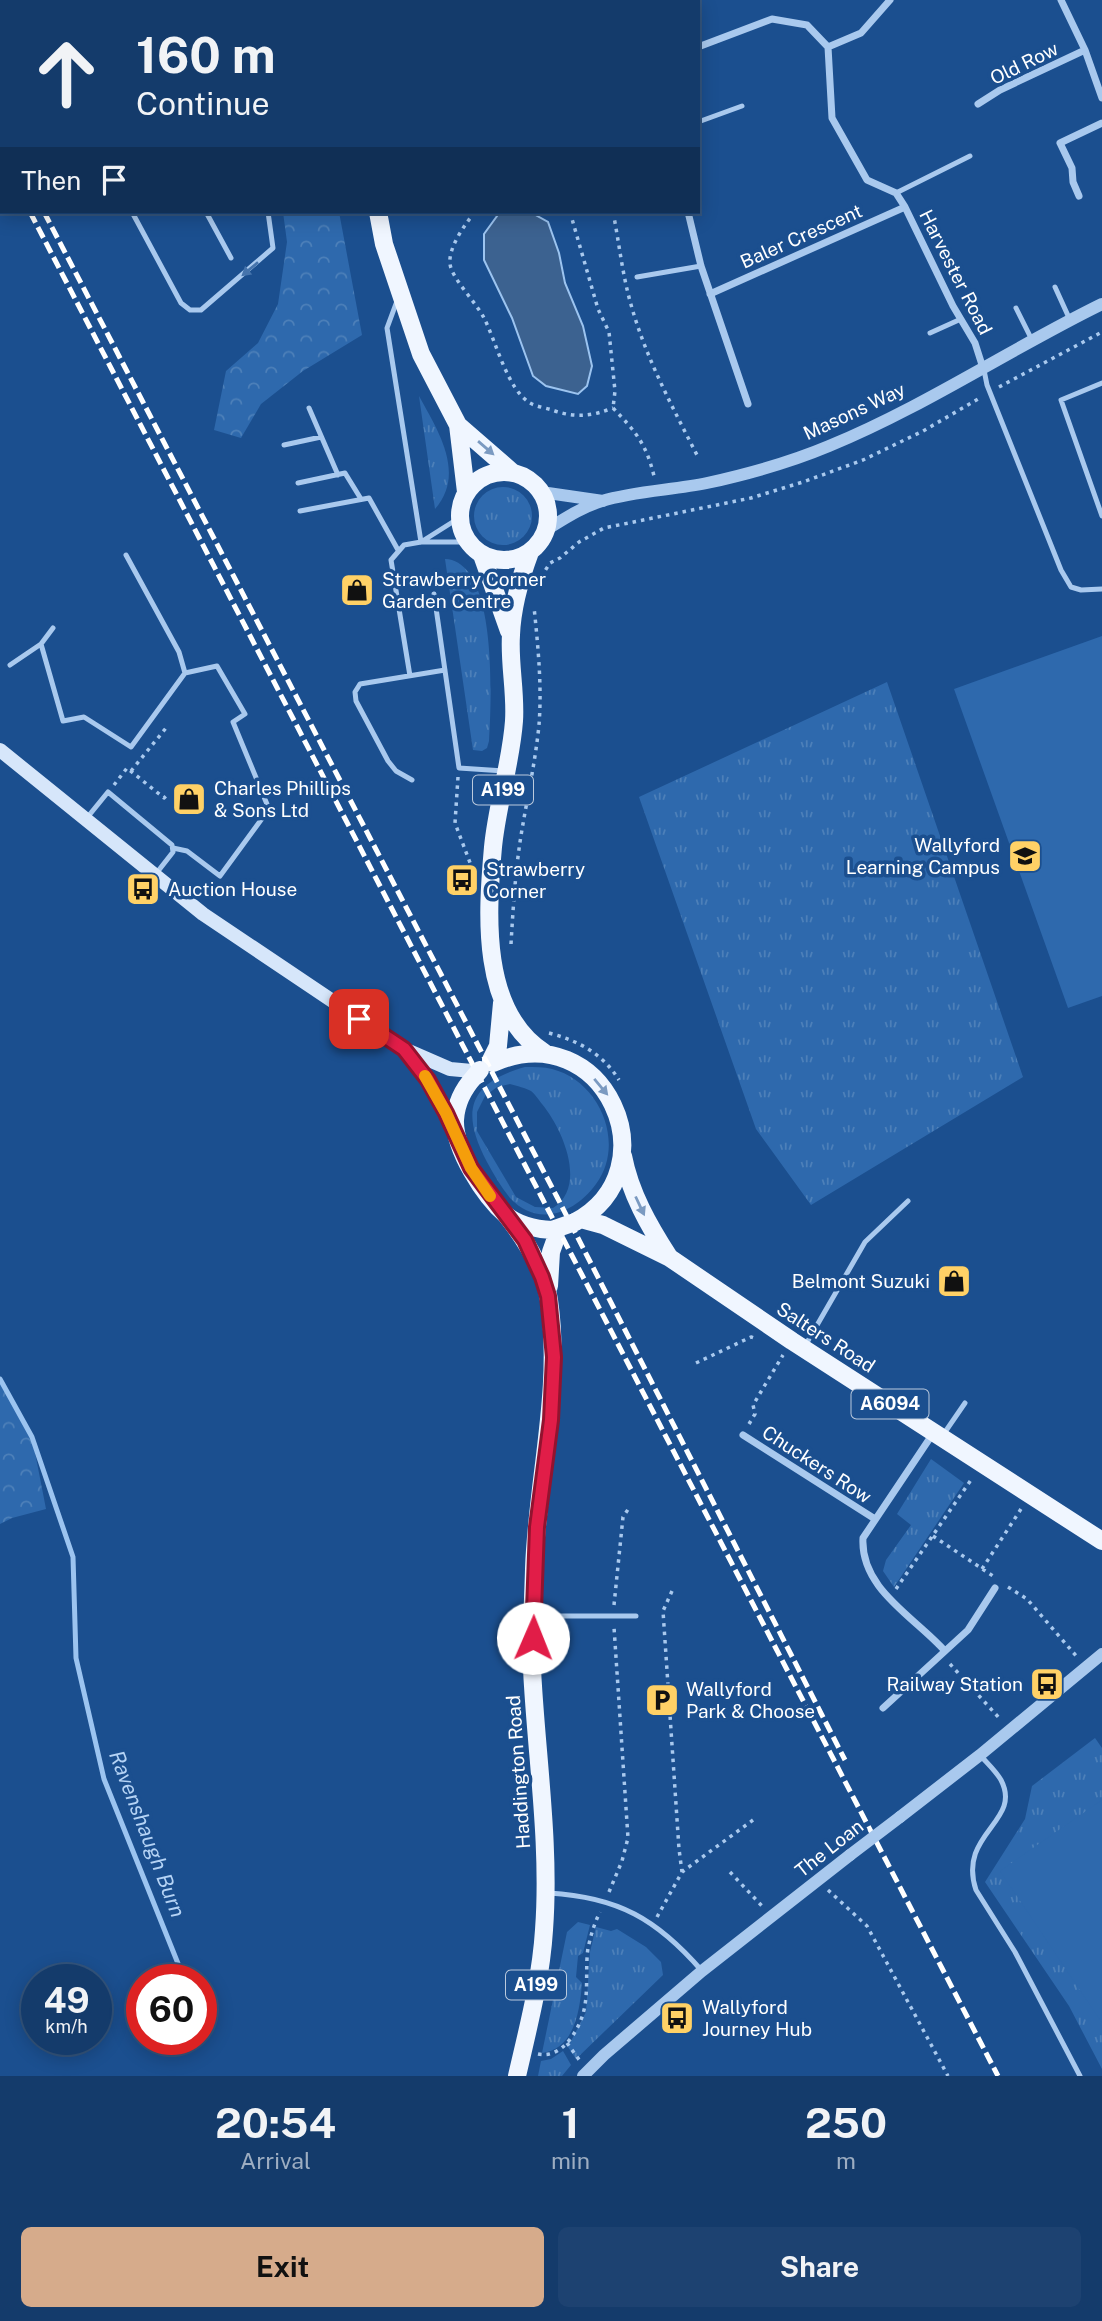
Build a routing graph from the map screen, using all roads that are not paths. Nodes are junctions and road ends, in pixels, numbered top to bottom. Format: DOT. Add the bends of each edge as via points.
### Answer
graph roads {
  1 [pos="890,0"];
  2 [pos="1061,0"];
  3 [pos="700,46"];
  4 [pos="828,47"];
  5 [pos="1085,50"];
  6 [pos="1102,98"];
  7 [pos="978,104"];
  8 [pos="742,106"];
  9 [pos="700,121"];
  10 [pos="1102,123"];
  11 [pos="970,156"];
  12 [pos="896,193"];
  13 [pos="1079,197"];
  14 [pos="905,207"];
  15 [pos="133,214"];
  16 [pos="207,214"];
  17 [pos="268,214"];
  18 [pos="378,214"];
  19 [pos="688,214"];
  20 [pos="232,258"];
  21 [pos="701,266"];
  22 [pos="637,277"];
  23 [pos="1055,287"];
  24 [pos="400,292"];
  25 [pos="710,294"];
  26 [pos="1102,303"];
  27 [pos="1016,308"];
  28 [pos="961,319"];
  29 [pos="1070,320"];
  30 [pos="930,333"];
  31 [pos="1032,340"];
  32 [pos="984,368"];
  33 [pos="1102,383"];
  34 [pos="748,404"];
  35 [pos="309,408"];
  36 [pos="458,425"];
  37 [pos="321,437"];
  38 [pos="284,445"];
  39 [pos="512,472"];
  40 [pos="338,475"];
  41 [pos="298,483"];
  42 [pos="466,492"];
  43 [pos="541,492"];
  44 [pos="361,499"];
  45 [pos="603,501"];
  46 [pos="300,511"];
  47 [pos="1102,516"];
  48 [pos="459,518"];
  49 [pos="546,530"];
  50 [pos="421,542"];
  51 [pos="467,542"];
  52 [pos="398,550"];
  53 [pos="530,552"];
  54 [pos="126,555"];
  55 [pos="482,555"];
  56 [pos="1102,589"];
  57 [pos="434,594"];
  58 [pos="53,628"];
  59 [pos="511,635"];
  60 [pos="41,644"];
  61 [pos="10,665"];
  62 [pos="445,670"];
  63 [pos="185,673"];
  64 [pos="411,676"];
  65 [pos="0,750"];
  66 [pos="507,771"];
  67 [pos="411,780"];
  68 [pos="86,819"];
  69 [pos="173,848"];
  70 [pos="155,874"];
  71 [pos="502,1000"];
  72 [pos="404,1049"];
  73 [pos="545,1053"];
  74 [pos="483,1067"];
  75 [pos="456,1133"];
  76 [pos="622,1149"];
  77 [pos="908,1201"];
  78 [pos="506,1215"];
  79 [pos="566,1227"];
  80 [pos="670,1258"];
  81 [pos="548,1296"];
  82 [pos="792,1349"];
  83 [pos="965,1403"];
  84 [pos="938,1434"];
  85 [pos="743,1435"];
  86 [pos="875,1519"];
  87 [pos="1102,1541"];
  88 [pos="995,1588"];
  89 [pos="533,1616"];
  90 [pos="636,1616"];
  91 [pos="943,1653"];
  92 [pos="1102,1654"];
  93 [pos="883,1707"];
  94 [pos="980,1755"];
  95 [pos="546,1893"];
  96 [pos="702,1970"];
  97 [pos="585,2074"];
  98 [pos="517,2076"];
  99 [pos="1080,2076"];
  1 -- 4 [label="street" via="860,33"];
  2 -- 5 [label="street, Old Row"];
  3 -- 4 [label="street" via="772,19 807,25"];
  4 -- 12 [label="street, Harvester Road" via="832,118 867,180"];
  5 -- 6 [label="street, Old Row"];
  5 -- 7 [label="street, Old Row"];
  8 -- 9 [label="lane"];
  10 -- 13 [label="street" via="1060,143"];
  11 -- 12 [label="lane, Harvester Road"];
  12 -- 14 [label="street, Harvester Road"];
  14 -- 25 [label="street, Baler Crescent"];
  14 -- 28 [label="street, Harvester Road"];
  17 -- 15 [label="lane, one-way" via="273,248 201,310 190,310 181,303"];
  16 -- 20 [label="lane"];
  18 -- 24 [label="main road"];
  19 -- 21 [label="street"];
  21 -- 22 [label="lane"];
  21 -- 25 [label="street"];
  23 -- 29 [label="lane"];
  24 -- 36 [label="main road" via="421,354"];
  24 -- 50 [label="lane" via="387,328"];
  25 -- 34 [label="street"];
  26 -- 29 [label="street, Masons Way"];
  27 -- 31 [label="lane"];
  28 -- 30 [label="lane"];
  28 -- 32 [label="street, Harvester Road"];
  29 -- 31 [label="street, Masons Way"];
  31 -- 32 [label="street, Masons Way"];
  32 -- 45 [label="street, Masons Way" via="829,447 708,482"];
  32 -- 56 [label="lane" via="1061,570 1071,587"];
  33 -- 47 [label="lane" via="1061,400"];
  35 -- 37 [label="lane"];
  36 -- 39 [label="main road, one-way"];
  36 -- 42 [label="main road"];
  37 -- 38 [label="lane"];
  37 -- 40 [label="lane"];
  39 -- 42 [label="main road" via="484,476"];
  39 -- 43 [label="main road" via="530,480"];
  40 -- 41 [label="lane"];
  40 -- 44 [label="lane" via="345,473"];
  42 -- 48 [label="main road"];
  43 -- 45 [label="street, Masons Way"];
  43 -- 49 [label="main road" via="547,507"];
  44 -- 46 [label="lane"];
  44 -- 52 [label="lane" via="369,498"];
  45 -- 49 [label="street, Masons Way"];
  48 -- 50 [label="lane"];
  48 -- 51 [label="main road"];
  49 -- 53 [label="main road, A199"];
  50 -- 51 [label="lane"];
  50 -- 52 [label="lane"];
  51 -- 55 [label="main road, A199"];
  52 -- 64 [label="lane" via="391,560"];
  53 -- 55 [label="main road" via="503,560"];
  53 -- 59 [label="main road, A199" via="519,582"];
  54 -- 63 [label="lane" via="179,652"];
  55 -- 59 [label="main road, A199"];
  57 -- 62 [label="lane"];
  58 -- 60 [label="lane"];
  59 -- 66 [label="main road, A199" via="514,719"];
  60 -- 61 [label="lane"];
  60 -- 63 [label="lane" via="63,721 84,717 131,747"];
  62 -- 64 [label="lane"];
  62 -- 66 [label="lane" via="459,768"];
  63 -- 69 [label="lane" via="218,667 245,714 233,722 269,809 220,876 187,851"];
  64 -- 67 [label="lane" via="360,684 355,692 388,761"];
  65 -- 68 [label="main road"];
  66 -- 71 [label="main road, A199" via="493,845 490,916"];
  68 -- 69 [label="lane" via="108,792"];
  68 -- 70 [label="main road"];
  69 -- 70 [label="lane"];
  70 -- 72 [label="main road" via="203,914"];
  71 -- 73 [label="main road, A199" via="522,1034"];
  71 -- 74 [label="main road, A199" via="498,1046"];
  72 -- 74 [label="main road" via="439,1065"];
  72 -- 75 [label="main road" via="428,1080"];
  73 -- 74 [label="main road, A199" via="521,1054"];
  73 -- 76 [label="main road, A199, one-way" via="570,1060 600,1083 618,1116"];
  74 -- 75 [label="main road, A199" via="459,1098"];
  75 -- 78 [label="main road, A199" via="471,1168"];
  76 -- 79 [label="main road, A199" via="615,1180 605,1196"];
  76 -- 80 [label="main road, Salters Road / A6094, one-way" via="638,1201"];
  77 -- 82 [label="lane" via="865,1242"];
  78 -- 79 [label="main road" via="530,1227"];
  78 -- 81 [label="main road, Haddington Road / A199" via="525,1240"];
  79 -- 80 [label="main road, Salters Road / A6094" via="603,1224"];
  79 -- 81 [label="main road, Haddington Road / A199" via="551,1252"];
  80 -- 82 [label="main road, Salters Road / A6094"];
  81 -- 89 [label="main road, Haddington Road / A199" via="554,1357"];
  82 -- 84 [label="main road, Salters Road / A6094"];
  83 -- 84 [label="lane"];
  84 -- 86 [label="street, Chuckers Row"];
  84 -- 87 [label="main road, Salters Road / A6094"];
  85 -- 86 [label="street, Chuckers Row"];
  86 -- 91 [label="street, Chuckers Row" via="863,1538 862,1552 880,1589 929,1633"];
  88 -- 91 [label="street" via="968,1630"];
  89 -- 90 [label="lane"];
  89 -- 95 [label="main road, Haddington Road / A199"];
  91 -- 93 [label="street"];
  92 -- 94 [label="street, The Loan"];
  94 -- 96 [label="street, The Loan, bridge"];
  94 -- 99 [label="lane" via="1000,1777 1006,1800 973,1854 975,1890 1015,1952"];
  95 -- 96 [label="lane" via="586,1897 636,1915 680,1945"];
  95 -- 98 [label="main road, Haddington Road / A199" via="540,1966"];
  96 -- 97 [label="street, The Loan"];
}
